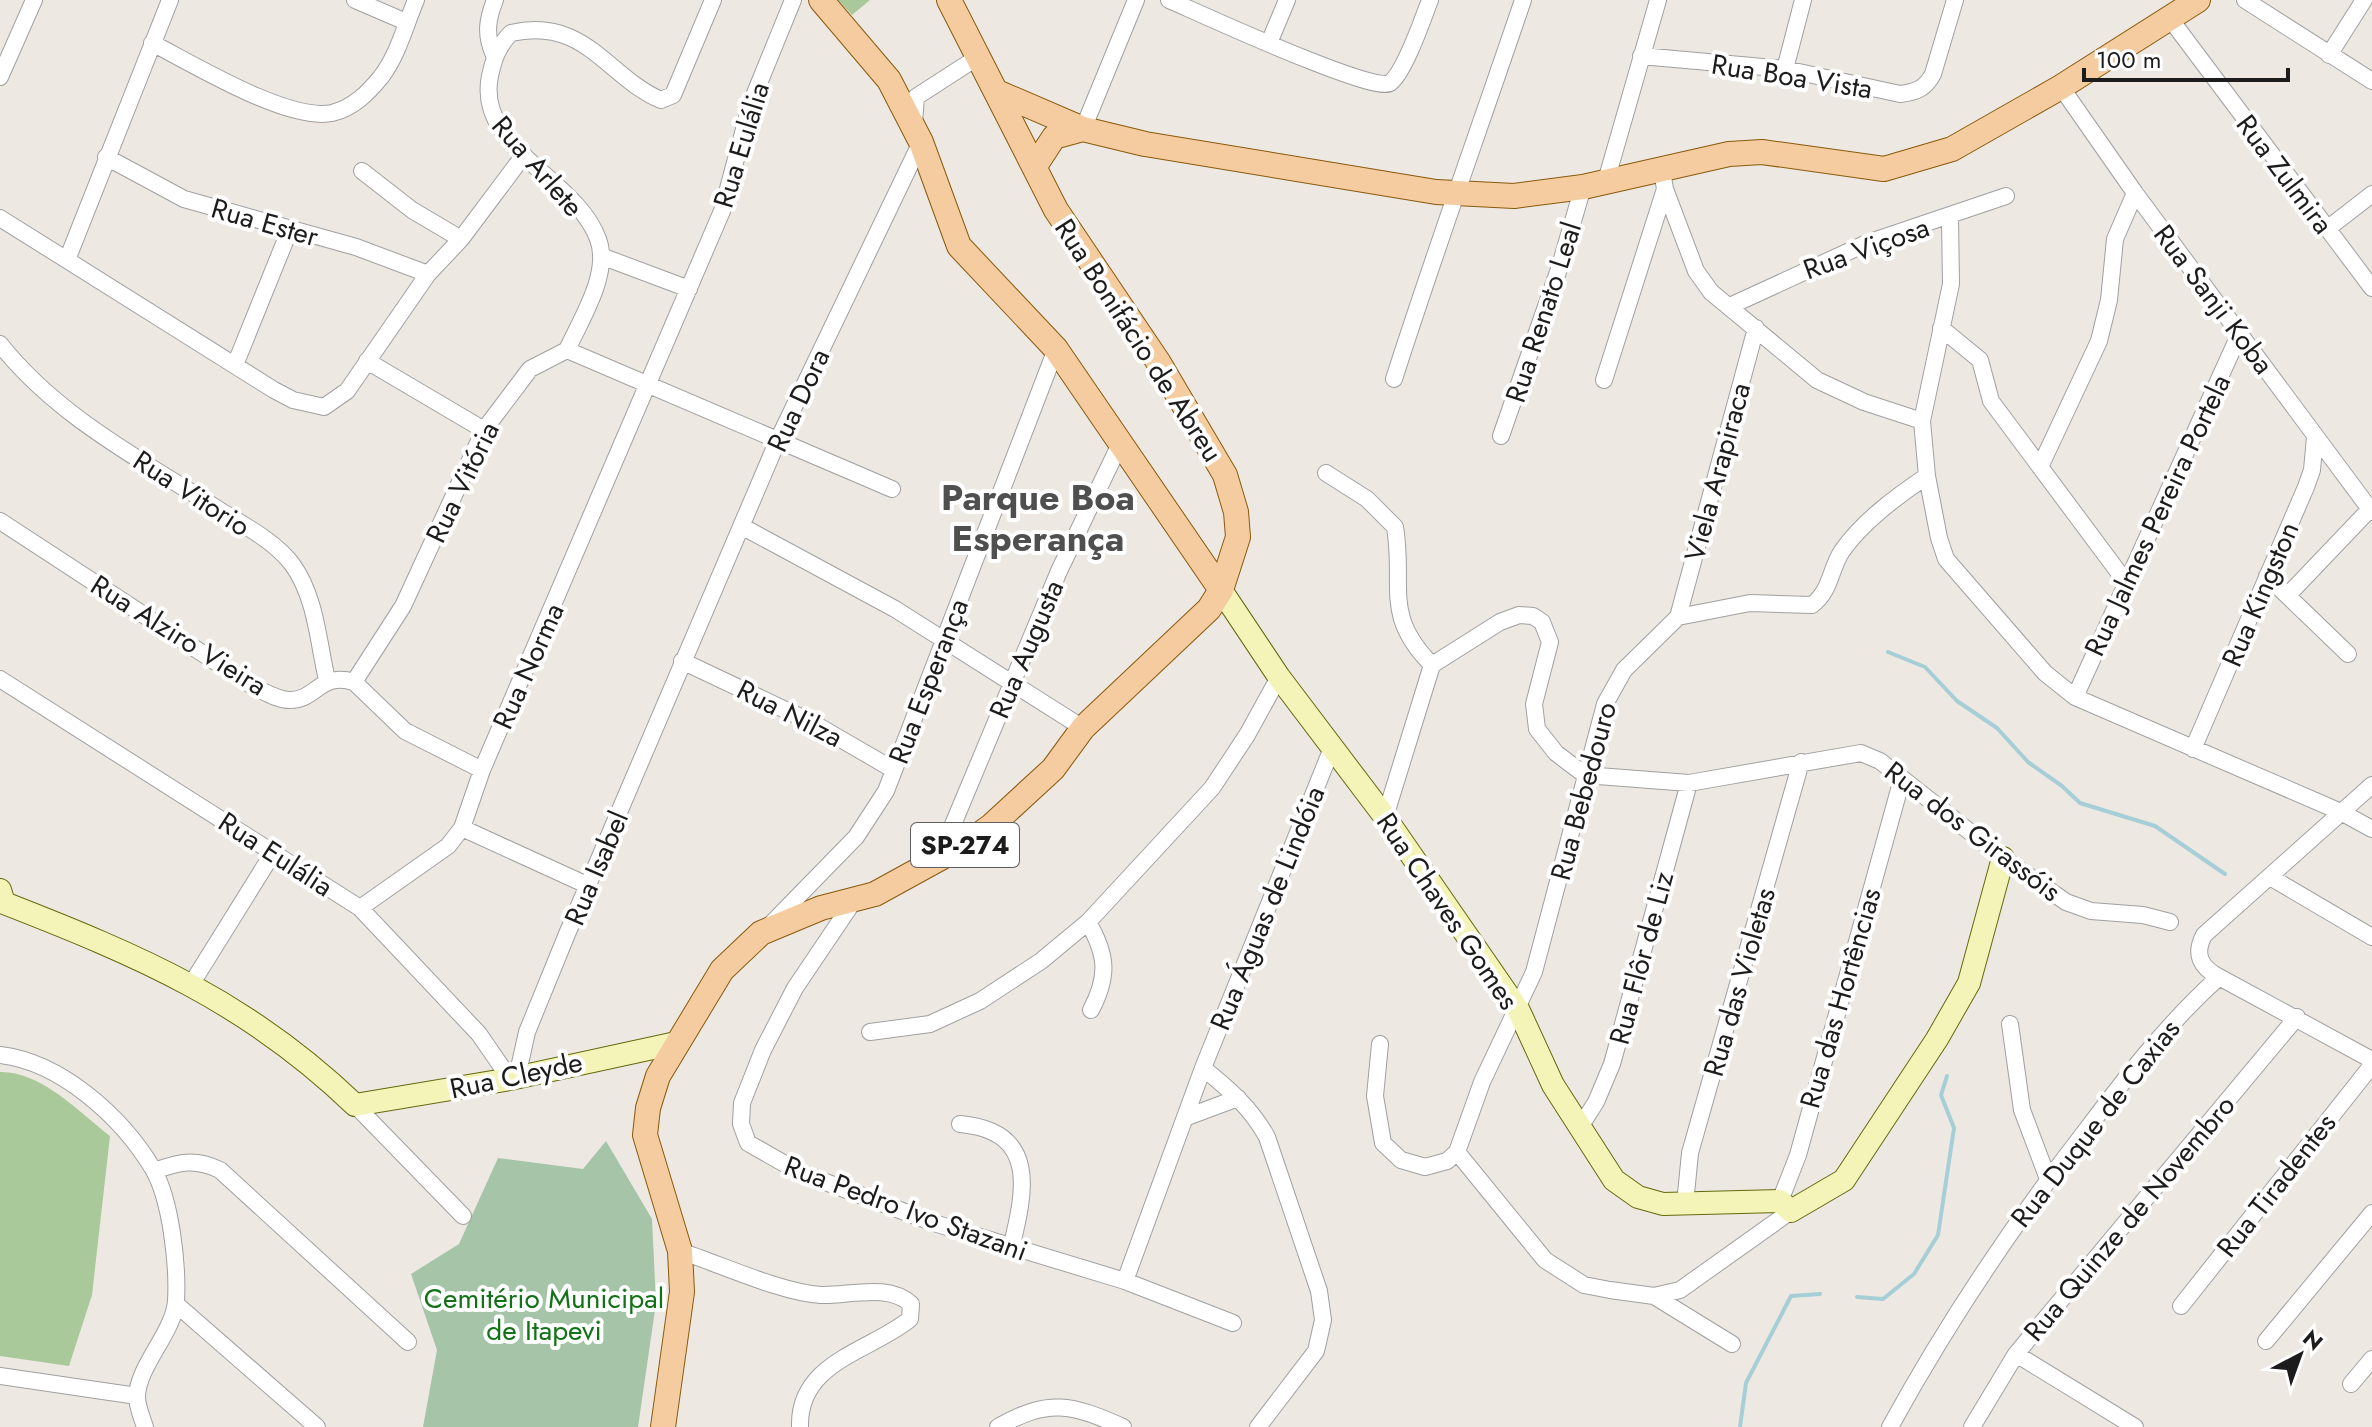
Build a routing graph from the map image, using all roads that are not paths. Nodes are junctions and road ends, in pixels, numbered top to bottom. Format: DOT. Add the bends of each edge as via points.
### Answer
graph roads {
  1 [pos="34,0"];
  2 [pos="170,0"];
  3 [pos="355,0"];
  4 [pos="416,0"];
  5 [pos="495,0"];
  6 [pos="793,0"];
  7 [pos="821,0"];
  8 [pos="949,0"];
  9 [pos="1136,0"];
  10 [pos="1169,0"];
  11 [pos="1287,0"];
  12 [pos="1430,0"];
  13 [pos="1523,0"];
  14 [pos="1658,0"];
  15 [pos="1803,0"];
  16 [pos="1955,0"];
  17 [pos="2198,0"];
  18 [pos="2245,0"];
  19 [pos="2364,0"];
  20 [pos="711,1"];
  21 [pos="2171,20"];
  22 [pos="406,22"];
  23 [pos="152,43"];
  24 [pos="1269,43"];
  25 [pos="494,55"];
  26 [pos="2329,55"];
  27 [pos="1641,56"];
  28 [pos="978,57"];
  29 [pos="1785,69"];
  30 [pos="0,77"];
  31 [pos="889,80"];
  32 [pos="2372,81"];
  33 [pos="2061,87"];
  34 [pos="997,92"];
  35 [pos="916,97"];
  36 [pos="1083,129"];
  37 [pos="918,135"];
  38 [pos="524,155"];
  39 [pos="106,157"];
  40 [pos="1035,166"];
  41 [pos="362,171"];
  42 [pos="1663,180"];
  43 [pos="1594,184"];
  44 [pos="1454,192"];
  45 [pos="2135,193"];
  46 [pos="2372,194"];
  47 [pos="2006,196"];
  48 [pos="0,218"];
  49 [pos="1950,218"];
  50 [pos="290,229"];
  51 [pos="2327,229"];
  52 [pos="461,239"];
  53 [pos="601,256"];
  54 [pos="67,260"];
  55 [pos="428,274"];
  56 [pos="2372,288"];
  57 [pos="689,289"];
  58 [pos="1730,306"];
  59 [pos="1756,328"];
  60 [pos="1941,328"];
  61 [pos="2240,333"];
  62 [pos="0,344"];
  63 [pos="1056,349"];
  64 [pos="567,350"];
  65 [pos="367,361"];
  66 [pos="235,365"];
  67 [pos="1394,379"];
  68 [pos="1604,380"];
  69 [pos="647,386"];
  70 [pos="1922,421"];
  71 [pos="484,430"];
  72 [pos="1501,436"];
  73 [pos="2315,437"];
  74 [pos="778,440"];
  75 [pos="1121,442"];
  76 [pos="2040,467"];
  77 [pos="1326,473"];
  78 [pos="1927,476"];
  79 [pos="892,489"];
  80 [pos="2371,510"];
  81 [pos="6,524"];
  82 [pos="743,527"];
  83 [pos="2267,576"];
  84 [pos="2125,581"];
  85 [pos="1221,590"];
  86 [pos="2288,595"];
  87 [pos="1678,617"];
  88 [pos="943,638"];
  89 [pos="2348,654"];
  90 [pos="682,661"];
  91 [pos="1432,665"];
  92 [pos="1279,677"];
  93 [pos="0,679"];
  94 [pos="327,680"];
  95 [pos="1013,681"];
  96 [pos="354,682"];
  97 [pos="2075,697"];
  98 [pos="1083,728"];
  99 [pos="1332,748"];
  100 [pos="2193,749"];
  101 [pos="1801,762"];
  102 [pos="482,770"];
  103 [pos="894,770"];
  104 [pos="1585,775"];
  105 [pos="1902,779"];
  106 [pos="1689,783"];
  107 [pos="2372,785"];
  108 [pos="2341,812"];
  109 [pos="1385,817"];
  110 [pos="462,828"];
  111 [pos="2372,829"];
  112 [pos="273,853"];
  113 [pos="2003,858"];
  114 [pos="938,860"];
  115 [pos="2270,877"];
  116 [pos="589,886"];
  117 [pos="1,898"];
  118 [pos="853,902"];
  119 [pos="360,908"];
  120 [pos="1088,922"];
  121 [pos="2170,922"];
  122 [pos="761,933"];
  123 [pos="2372,937"];
  124 [pos="2219,977"];
  125 [pos="192,983"];
  126 [pos="1091,1010"];
  127 [pos="1519,1011"];
  128 [pos="2297,1017"];
  129 [pos="2010,1024"];
  130 [pos="870,1032"];
  131 [pos="676,1043"];
  132 [pos="1380,1044"];
  133 [pos="0,1055"];
  134 [pos="2372,1062"];
  135 [pos="1203,1068"];
  136 [pos="514,1078"];
  137 [pos="1238,1098"];
  138 [pos="355,1105"];
  139 [pos="1187,1117"];
  140 [pos="960,1124"];
  141 [pos="1580,1127"];
  142 [pos="1457,1152"];
  143 [pos="154,1171"];
  144 [pos="2048,1179"];
  145 [pos="1685,1204"];
  146 [pos="1786,1206"];
  147 [pos="2372,1213"];
  148 [pos="463,1216"];
  149 [pos="1011,1248"];
  150 [pos="680,1251"];
  151 [pos="1125,1281"];
  152 [pos="1654,1296"];
  153 [pos="176,1304"];
  154 [pos="2181,1306"];
  155 [pos="1233,1323"];
  156 [pos="2266,1341"];
  157 [pos="408,1342"];
  158 [pos="1732,1344"];
  159 [pos="2016,1354"];
  160 [pos="2372,1359"];
  161 [pos="0,1376"];
  162 [pos="2351,1384"];
  163 [pos="137,1396"];
  164 [pos="145,1427"];
  165 [pos="317,1427"];
  166 [pos="663,1427"];
  167 [pos="800,1427"];
  168 [pos="998,1427"];
  169 [pos="1123,1427"];
  170 [pos="1258,1427"];
  171 [pos="1890,1427"];
  172 [pos="1972,1427"];
  173 [pos="2134,1427"];
  1 -- 30 [label="street"];
  2 -- 23 [label="street"];
  3 -- 22 [label="street"];
  4 -- 22 [label="street"];
  5 -- 25 [label="street, Rua Arlete" via="487,23"];
  6 -- 57 [label="street, Rua Eulália" via="751,103 722,211"];
  7 -- 31 [label="main road"];
  8 -- 28 [label="main road, SP-274"];
  9 -- 36 [label="street"];
  10 -- 24 [label="street"];
  11 -- 24 [label="street"];
  12 -- 24 [label="street" via="1399,71 1390,83 1379,86"];
  13 -- 44 [label="street"];
  14 -- 27 [label="street, Rua Renato Leal"];
  15 -- 29 [label="street"];
  16 -- 29 [label="street, Rua Boa Vista" via="1933,74 1917,92 1900,94"];
  17 -- 21 [label="main road"];
  18 -- 26 [label="street"];
  19 -- 26 [label="street"];
  20 -- 25 [label="street" via="673,95 661,100 608,59 562,35 542,30 511,33"];
  21 -- 33 [label="main road"];
  21 -- 51 [label="street, Rua Zulmira"];
  22 -- 23 [label="street" via="381,76 351,106 330,114 272,102"];
  23 -- 39 [label="street"];
  25 -- 38 [label="street, Rua Arlete" via="489,109"];
  26 -- 32 [label="street"];
  27 -- 29 [label="street, Rua Boa Vista"];
  27 -- 43 [label="street, Rua Renato Leal"];
  28 -- 34 [label="main road, SP-274"];
  28 -- 35 [label="street"];
  31 -- 35 [label="street"];
  31 -- 37 [label="main road"];
  33 -- 42 [label="main road" via="1952,149 1884,169 1762,152 1729,154"];
  33 -- 45 [label="street, Rua Sanji Koba"];
  34 -- 36 [label="main road"];
  34 -- 40 [label="main road, Rua Bonifácio de Abreu / SP-274"];
  35 -- 37 [label="street"];
  36 -- 40 [label="main road" via="1054,137"];
  36 -- 44 [label="main road" via="1145,144"];
  37 -- 63 [label="main road" via="959,246"];
  37 -- 74 [label="street, Rua Dora"];
  38 -- 52 [label="street"];
  38 -- 53 [label="street, Rua Arlete" via="569,197 598,238"];
  39 -- 50 [label="street, Rua Ester" via="184,199"];
  39 -- 54 [label="street"];
  40 -- 85 [label="main road, Rua Bonifácio de Abreu / SP-274" via="1056,210 1159,363 1225,475 1238,537"];
  41 -- 52 [label="street"];
  42 -- 43 [label="main road"];
  42 -- 58 [label="street" via="1696,271"];
  42 -- 68 [label="street"];
  43 -- 44 [label="main road" via="1514,196"];
  43 -- 72 [label="street, Rua Renato Leal"];
  44 -- 67 [label="street"];
  45 -- 61 [label="street, Rua Sanji Koba"];
  45 -- 76 [label="street" via="2115,239 2099,341"];
  46 -- 51 [label="street"];
  47 -- 49 [label="street, Rua Viçosa"];
  48 -- 54 [label="street"];
  49 -- 58 [label="street, Rua Viçosa" via="1867,243"];
  49 -- 60 [label="street" via="1951,284"];
  50 -- 55 [label="street, Rua Ester"];
  50 -- 66 [label="street"];
  51 -- 56 [label="street, Rua Zulmira"];
  52 -- 55 [label="street"];
  53 -- 57 [label="street"];
  53 -- 64 [label="street"];
  54 -- 66 [label="street"];
  55 -- 65 [label="street"];
  57 -- 69 [label="street, Rua Eulália"];
  58 -- 59 [label="street"];
  59 -- 70 [label="street" via="1817,380"];
  59 -- 87 [label="street, Viela Arapiraca"];
  60 -- 70 [label="street"];
  60 -- 76 [label="street" via="1980,360 1991,401"];
  61 -- 73 [label="street, Rua Sanji Koba"];
  61 -- 84 [label="street, Rua Jalmes Pereira Portela"];
  62 -- 94 [label="street, Rua Vitorio" via="80,420 246,527 290,562 312,607"];
  63 -- 75 [label="main road"];
  63 -- 88 [label="street, Rua Esperança"];
  64 -- 69 [label="street"];
  64 -- 71 [label="street, Rua Vitória" via="530,369"];
  65 -- 66 [label="street" via="347,391 324,407 293,400"];
  65 -- 71 [label="street"];
  69 -- 74 [label="street"];
  69 -- 102 [label="street, Rua Norma"];
  70 -- 78 [label="street"];
  71 -- 96 [label="street, Rua Vitória" via="403,606"];
  73 -- 80 [label="street, Rua Sanji Koba"];
  73 -- 83 [label="street, Rua Kingston" via="2312,470"];
  74 -- 79 [label="street"];
  74 -- 82 [label="street, Rua Dora"];
  75 -- 85 [label="main road"];
  75 -- 95 [label="street, Rua Augusta" via="1064,558"];
  76 -- 84 [label="street"];
  77 -- 91 [label="street" via="1367,499 1395,527 1401,623 1412,645"];
  78 -- 87 [label="street" via="1896,497 1843,550 1826,590 1812,605 1750,603"];
  78 -- 97 [label="street" via="1946,559 2045,673"];
  80 -- 86 [label="street"];
  81 -- 94 [label="street, Rua Alziro Vieira" via="254,687 289,700"];
  82 -- 88 [label="street"];
  82 -- 90 [label="street, Rua Dora"];
  83 -- 86 [label="street"];
  83 -- 100 [label="street, Rua Kingston"];
  84 -- 97 [label="street, Rua Jalmes Pereira Portela"];
  85 -- 92 [label="street, Rua Chaves Gomes"];
  85 -- 98 [label="main road, Rua Bonifácio de Abreu / SP-274" via="1209,609"];
  86 -- 89 [label="street"];
  87 -- 104 [label="street, Rua Bebedouro" via="1613,686"];
  88 -- 95 [label="street"];
  88 -- 103 [label="street, Rua Esperança"];
  90 -- 103 [label="street, Rua Nilza" via="813,723"];
  90 -- 116 [label="street, Rua Isabel"];
  91 -- 104 [label="street" via="1500,622 1519,615 1542,622 1550,642 1534,704 1537,729 1556,753"];
  91 -- 109 [label="street"];
  92 -- 99 [label="street, Rua Chaves Gomes"];
  92 -- 120 [label="street" via="1212,788"];
  93 -- 112 [label="street, Rua Eulália"];
  94 -- 96 [label="street"];
  95 -- 98 [label="street"];
  95 -- 114 [label="street, Rua Augusta"];
  96 -- 102 [label="street" via="405,731"];
  97 -- 100 [label="street"];
  98 -- 114 [label="main road, Rua Bonifácio de Abreu / SP-274" via="1053,769 1018,803"];
  99 -- 109 [label="street, Rua Chaves Gomes"];
  99 -- 135 [label="street, Rua Águas de Lindóia"];
  100 -- 108 [label="street"];
  101 -- 105 [label="street, Rua dos Girassóis" via="1861,753"];
  101 -- 106 [label="street, Rua dos Girassóis"];
  101 -- 145 [label="street, Rua das Violetas" via="1690,1153"];
  102 -- 110 [label="street, Rua Norma"];
  103 -- 122 [label="street, Rua Esperança" via="856,837"];
  104 -- 106 [label="street, Rua dos Girassóis"];
  104 -- 127 [label="street, Rua Bebedouro" via="1546,933"];
  105 -- 113 [label="street, Rua dos Girassóis"];
  105 -- 146 [label="street, Rua das Hortências"];
  106 -- 141 [label="street, Rua Flôr de Liz" via="1612,1064"];
  107 -- 108 [label="street"];
  108 -- 111 [label="street"];
  108 -- 115 [label="street"];
  109 -- 127 [label="street, Rua Chaves Gomes"];
  110 -- 116 [label="street"];
  110 -- 119 [label="street, Rua Norma" via="433,860"];
  112 -- 119 [label="street, Rua Eulália"];
  112 -- 125 [label="street"];
  113 -- 121 [label="street, Rua dos Girassóis" via="2079,908"];
  113 -- 146 [label="street" via="1969,983 1937,1039 1844,1180"];
  114 -- 118 [label="main road, Rua Bonifácio de Abreu / SP-274"];
  115 -- 123 [label="street"];
  115 -- 124 [label="street" via="2223,916 2199,945 2200,960"];
  116 -- 136 [label="street, Rua Isabel" via="527,1032"];
  117 -- 125 [label="street"];
  118 -- 122 [label="main road, Rua Bonifácio de Abreu / SP-274" via="821,908"];
  118 -- 149 [label="street, Rua Pedro Ivo Stazani" via="795,988 757,1063 742,1103 741,1124 748,1143 799,1172"];
  119 -- 136 [label="street, Rua Eulália"];
  120 -- 126 [label="street" via="1105,961 1105,976"];
  120 -- 130 [label="street" via="1041,961 967,1008 930,1024"];
  122 -- 131 [label="main road, Rua Bonifácio de Abreu / SP-274" via="722,970"];
  124 -- 128 [label="street"];
  124 -- 144 [label="street, Rua Duque de Caxias" via="2168,1026"];
  125 -- 138 [label="street" via="277,1036"];
  127 -- 141 [label="street, Rua Chaves Gomes" via="1539,1060"];
  127 -- 142 [label="street, Rua Bebedouro" via="1482,1082"];
  128 -- 134 [label="street"];
  128 -- 159 [label="street, Rua Quinze de Novembro"];
  129 -- 144 [label="street" via="2022,1110"];
  131 -- 136 [label="street, Rua Cleyde"];
  131 -- 150 [label="main road, SP-274" via="658,1076 645,1135"];
  132 -- 142 [label="street" via="1375,1096 1383,1143 1401,1160 1425,1167"];
  133 -- 143 [label="street" via="21,1057 82,1092"];
  134 -- 154 [label="street, Rua Tiradentes"];
  135 -- 137 [label="street"];
  135 -- 139 [label="street, Rua Águas de Lindóia"];
  136 -- 138 [label="street, Rua Cleyde"];
  137 -- 139 [label="street"];
  137 -- 170 [label="street" via="1267,1137 1315,1279 1323,1320 1316,1351"];
  138 -- 148 [label="street"];
  139 -- 151 [label="street, Rua Águas de Lindóia"];
  140 -- 149 [label="street" via="1003,1138 1022,1165 1022,1204"];
  141 -- 145 [label="street, Rua Chaves Gomes" via="1628,1191 1651,1202"];
  142 -- 152 [label="street" via="1545,1260 1564,1275 1584,1285"];
  143 -- 153 [label="street" via="169,1222"];
  143 -- 157 [label="street" via="183,1161 220,1170"];
  144 -- 171 [label="street, Rua Duque de Caxias" via="1950,1321"];
  145 -- 146 [label="street, Rua Chaves Gomes"];
  146 -- 152 [label="street" via="1698,1279"];
  147 -- 156 [label="street"];
  149 -- 151 [label="street, Rua Pedro Ivo Stazani"];
  150 -- 166 [label="main road, SP-274" via="682,1292"];
  150 -- 167 [label="street" via="792,1289 820,1295 893,1293 911,1304 910,1319 815,1380 805,1395"];
  151 -- 155 [label="street, Rua Pedro Ivo Stazani"];
  152 -- 158 [label="street"];
  153 -- 163 [label="street"];
  153 -- 165 [label="street"];
  159 -- 172 [label="street, Rua Quinze de Novembro"];
  159 -- 173 [label="street"];
  160 -- 162 [label="street"];
  161 -- 163 [label="street"];
  163 -- 164 [label="street"];
  168 -- 169 [label="street" via="1038,1408 1059,1405"];
}
